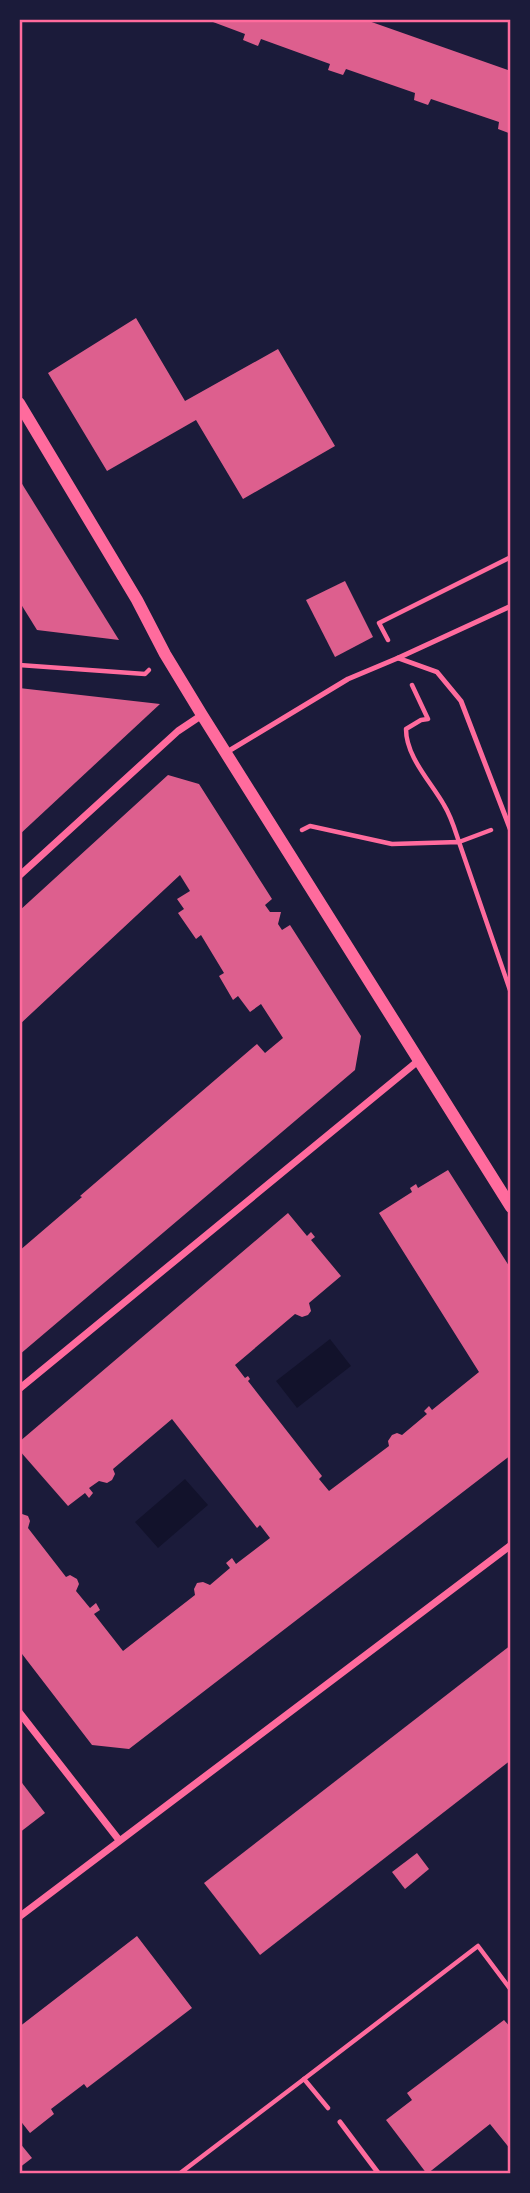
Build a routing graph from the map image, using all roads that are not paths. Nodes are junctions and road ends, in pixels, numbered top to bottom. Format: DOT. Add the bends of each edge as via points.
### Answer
graph roads {
  1 [pos="19,403"];
  2 [pos="511,606"];
  3 [pos="398,659"];
  4 [pos="202,715"];
  5 [pos="226,753"];
  6 [pos="511,831"];
  7 [pos="19,876"];
  8 [pos="418,1061"];
  9 [pos="511,1207"];
  10 [pos="19,1389"];
  11 [pos="511,1545"];
  12 [pos="19,1712"];
  13 [pos="119,1840"];
  14 [pos="19,1917"];
  15 [pos="340,2122"];
  16 [pos="379,2174"];
  1 -- 4 [label="street"];
  2 -- 3 [label="lane"];
  3 -- 5 [label="lane" via="348,679"];
  3 -- 6 [label="lane" via="437,672 461,701"];
  4 -- 5 [label="street"];
  4 -- 7 [label="street" via="178,731"];
  5 -- 8 [label="street"];
  8 -- 9 [label="street"];
  8 -- 10 [label="street"];
  11 -- 13 [label="street"];
  12 -- 13 [label="street"];
  13 -- 14 [label="street"];
  15 -- 16 [label="lane"];
}
